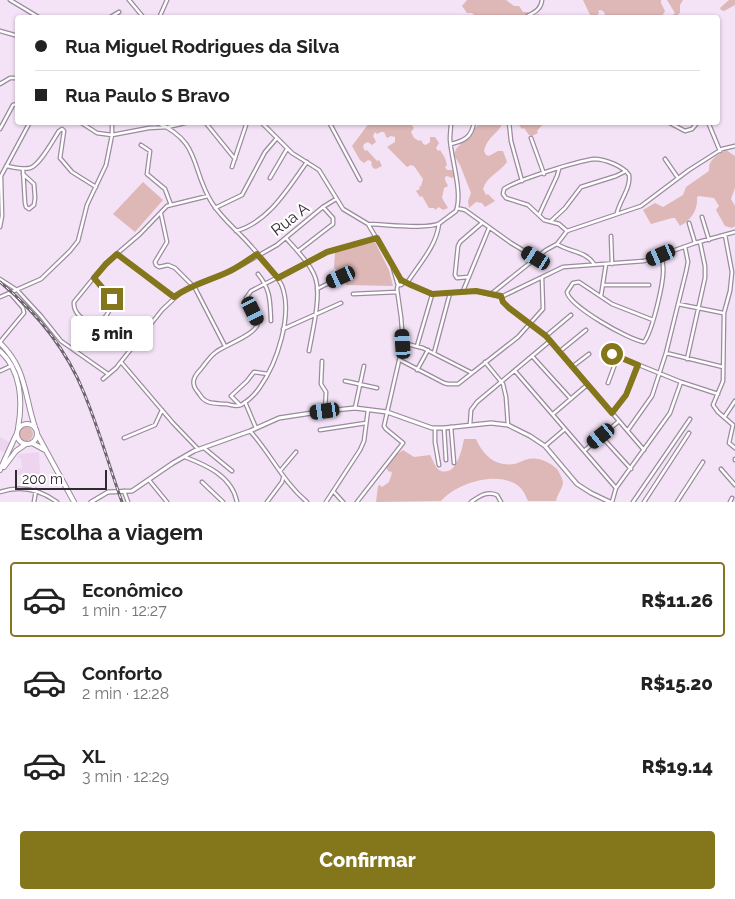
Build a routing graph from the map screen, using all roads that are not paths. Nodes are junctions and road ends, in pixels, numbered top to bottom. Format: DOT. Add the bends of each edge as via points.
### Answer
graph roads {
  1 [pos="10,0"];
  2 [pos="129,0"];
  3 [pos="167,0"];
  4 [pos="542,0"];
  5 [pos="119,12"];
  6 [pos="35,15"];
  7 [pos="114,15"];
  8 [pos="142,15"];
  9 [pos="160,15"];
  10 [pos="529,15"];
  11 [pos="0,31"];
  12 [pos="15,35"];
  13 [pos="15,78"];
  14 [pos="0,84"];
  15 [pos="15,104"];
  16 [pos="28,125"];
  17 [pos="85,125"];
  18 [pos="112,125"];
  19 [pos="150,125"];
  20 [pos="163,125"];
  21 [pos="176,125"];
  22 [pos="207,125"];
  23 [pos="245,125"];
  24 [pos="266,125"];
  25 [pos="331,125"];
  26 [pos="451,125"];
  27 [pos="473,125"];
  28 [pos="509,125"];
  29 [pos="674,125"];
  30 [pos="695,125"];
  31 [pos="709,125"];
  32 [pos="168,127"];
  33 [pos="149,128"];
  34 [pos="0,129"];
  35 [pos="112,135"];
  36 [pos="277,138"];
  37 [pos="531,138"];
  38 [pos="451,144"];
  39 [pos="141,145"];
  40 [pos="734,146"];
  41 [pos="287,149"];
  42 [pos="720,151"];
  43 [pos="234,159"];
  44 [pos="665,160"];
  45 [pos="307,162"];
  46 [pos="6,166"];
  47 [pos="232,167"];
  48 [pos="23,168"];
  49 [pos="559,169"];
  50 [pos="627,172"];
  51 [pos="23,174"];
  52 [pos="544,174"];
  53 [pos="270,178"];
  54 [pos="678,178"];
  55 [pos="360,180"];
  56 [pos="522,181"];
  57 [pos="96,187"];
  58 [pos="208,196"];
  59 [pos="336,199"];
  60 [pos="171,205"];
  61 [pos="324,207"];
  62 [pos="215,208"];
  63 [pos="457,208"];
  64 [pos="160,213"];
  65 [pos="617,213"];
  66 [pos="539,215"];
  67 [pos="702,217"];
  68 [pos="551,221"];
  69 [pos="482,223"];
  70 [pos="689,223"];
  71 [pos="368,224"];
  72 [pos="439,224"];
  73 [pos="0,227"];
  74 [pos="489,228"];
  75 [pos="567,231"];
  76 [pos="236,232"];
  77 [pos="735,232"];
  78 [pos="726,235"];
  79 [pos="611,236"];
  80 [pos="286,238"];
  81 [pos="377,238"];
  82 [pos="708,240"];
  83 [pos="700,242"];
  84 [pos="696,243"];
  85 [pos="557,244"];
  86 [pos="685,247"];
  87 [pos="298,251"];
  88 [pos="117,254"];
  89 [pos="257,254"];
  90 [pos="661,255"];
  91 [pos="536,258"];
  92 [pos="306,262"];
  93 [pos="594,264"];
  94 [pos="606,264"];
  95 [pos="612,264"];
  96 [pos="393,266"];
  97 [pos="734,272"];
  98 [pos="258,274"];
  99 [pos="341,277"];
  100 [pos="468,277"];
  101 [pos="542,277"];
  102 [pos="94,278"];
  103 [pos="278,278"];
  104 [pos="0,279"];
  105 [pos="402,280"];
  106 [pos="407,283"];
  107 [pos="266,284"];
  108 [pos="399,284"];
  109 [pos="411,285"];
  110 [pos="604,285"];
  111 [pos="649,285"];
  112 [pos="193,286"];
  113 [pos="317,289"];
  114 [pos="16,290"];
  115 [pos="463,291"];
  116 [pos="397,292"];
  117 [pos="10,293"];
  118 [pos="450,293"];
  119 [pos="353,294"];
  120 [pos="432,294"];
  121 [pos="491,294"];
  122 [pos="399,296"];
  123 [pos="501,296"];
  124 [pos="600,296"];
  125 [pos="0,297"];
  126 [pos="174,297"];
  127 [pos="341,303"];
  128 [pos="678,304"];
  129 [pos="699,309"];
  130 [pos="724,313"];
  131 [pos="314,316"];
  132 [pos="571,316"];
  133 [pos="653,320"];
  134 [pos="271,321"];
  135 [pos="530,324"];
  136 [pos="284,329"];
  137 [pos="586,330"];
  138 [pos="546,336"];
  139 [pos="550,341"];
  140 [pos="0,343"];
  141 [pos="403,344"];
  142 [pos="225,346"];
  143 [pos="417,346"];
  144 [pos="428,350"];
  145 [pos="0,351"];
  146 [pos="309,351"];
  147 [pos="559,352"];
  148 [pos="434,353"];
  149 [pos="666,353"];
  150 [pos="589,354"];
  151 [pos="612,354"];
  152 [pos="532,356"];
  153 [pos="618,356"];
  154 [pos="687,359"];
  155 [pos="400,360"];
  156 [pos="322,361"];
  157 [pos="121,362"];
  158 [pos="485,362"];
  159 [pos="12,365"];
  160 [pos="638,365"];
  161 [pos="364,366"];
  162 [pos="572,367"];
  163 [pos="723,367"];
  164 [pos="417,370"];
  165 [pos="0,371"];
  166 [pos="515,371"];
  167 [pos="472,373"];
  168 [pos="108,374"];
  169 [pos="269,374"];
  170 [pos="660,374"];
  171 [pos="103,379"];
  172 [pos="345,381"];
  173 [pos="502,381"];
  174 [pos="681,382"];
  175 [pos="608,383"];
  176 [pos="360,385"];
  177 [pos="587,385"];
  178 [pos="377,388"];
  179 [pos="718,394"];
  180 [pos="571,399"];
  181 [pos="735,401"];
  182 [pos="245,402"];
  183 [pos="240,405"];
  184 [pos="355,408"];
  185 [pos="162,410"];
  186 [pos="368,410"];
  187 [pos="325,411"];
  188 [pos="387,412"];
  189 [pos="612,413"];
  190 [pos="553,414"];
  191 [pos="724,416"];
  192 [pos="690,420"];
  193 [pos="619,421"];
  194 [pos="366,423"];
  195 [pos="470,425"];
  196 [pos="508,425"];
  197 [pos="35,427"];
  198 [pos="18,428"];
  199 [pos="256,428"];
  200 [pos="435,428"];
  201 [pos="444,428"];
  202 [pos="451,428"];
  203 [pos="565,429"];
  204 [pos="320,430"];
  205 [pos="250,431"];
  206 [pos="628,431"];
  207 [pos="17,433"];
  208 [pos="37,434"];
  209 [pos="689,434"];
  210 [pos="601,436"];
  211 [pos="124,438"];
  212 [pos="32,443"];
  213 [pos="26,444"];
  214 [pos="545,446"];
  215 [pos="203,447"];
  216 [pos="735,448"];
  217 [pos="198,449"];
  218 [pos="644,450"];
  219 [pos="584,451"];
  220 [pos="47,452"];
  221 [pos="296,452"];
  222 [pos="183,456"];
  223 [pos="446,460"];
  224 [pos="703,462"];
  225 [pos="454,463"];
  226 [pos="3,465"];
  227 [pos="439,465"];
  228 [pos="631,469"];
  229 [pos="721,469"];
  230 [pos="0,470"];
  231 [pos="280,470"];
  232 [pos="232,471"];
  233 [pos="283,477"];
  234 [pos="150,480"];
  235 [pos="202,482"];
  236 [pos="735,485"];
  237 [pos="616,488"];
  238 [pos="36,490"];
  239 [pos="333,491"];
  240 [pos="0,492"];
  241 [pos="124,492"];
  242 [pos="732,498"];
  243 [pos="475,500"];
  244 [pos="34,502"];
  245 [pos="57,502"];
  246 [pos="74,502"];
  247 [pos="92,502"];
  248 [pos="128,502"];
  249 [pos="166,502"];
  250 [pos="222,502"];
  251 [pos="237,502"];
  252 [pos="267,502"];
  253 [pos="307,502"];
  254 [pos="326,502"];
  255 [pos="343,502"];
  256 [pos="357,502"];
  257 [pos="471,502"];
  258 [pos="501,502"];
  259 [pos="611,502"];
  260 [pos="634,502"];
  261 [pos="644,502"];
  262 [pos="677,502"];
  263 [pos="730,502"];
  1 -- 6 [label="street"];
  2 -- 8 [label="street"];
  3 -- 9 [label="street"];
  4 -- 10 [label="street" via="539,9"];
  5 -- 7 [label="street"];
  11 -- 12 [label="street"];
  13 -- 14 [label="street"];
  15 -- 34 [label="street"];
  16 -- 46 [label="street"];
  17 -- 35 [label="street" via="98,133"];
  18 -- 35 [label="street"];
  19 -- 33 [label="street"];
  20 -- 32 [label="street"];
  21 -- 32 [label="street"];
  22 -- 43 [label="street"];
  23 -- 43 [label="street"];
  24 -- 36 [label="street"];
  25 -- 55 [label="street"];
  26 -- 38 [label="street"];
  27 -- 38 [label="street" via="465,140"];
  28 -- 56 [label="street"];
  29 -- 30 [label="street" via="686,131"];
  31 -- 42 [label="street"];
  32 -- 33 [label="street"];
  32 -- 58 [label="street" via="192,150"];
  33 -- 35 [label="street"];
  35 -- 57 [label="street" via="106,165"];
  36 -- 41 [label="street"];
  36 -- 62 [label="street" via="265,152 242,195"];
  37 -- 52 [label="street"];
  38 -- 63 [label="street"];
  39 -- 60 [label="street" via="150,151 146,171 165,189"];
  40 -- 42 [label="street"];
  41 -- 45 [label="street"];
  41 -- 53 [label="street"];
  42 -- 54 [label="street"];
  43 -- 47 [label="street"];
  44 -- 54 [label="street"];
  45 -- 59 [label="street" via="322,174"];
  45 -- 76 [label="street" via="276,205 254,223"];
  46 -- 48 [label="street"];
  46 -- 73 [label="street" via="1,176"];
  48 -- 51 [label="street"];
  48 -- 57 [label="street" via="33,167 62,129 60,158 72,172"];
  49 -- 50 [label="street" via="594,159 606,160"];
  49 -- 52 [label="street"];
  49 -- 66 [label="street"];
  50 -- 65 [label="street" via="630,178 628,187"];
  50 -- 68 [label="street" via="580,186"];
  51 -- 51 [label="street" via="25,203 29,209 34,205 34,184"];
  52 -- 56 [label="street"];
  54 -- 65 [label="street" via="644,204"];
  56 -- 66 [label="street" via="504,189 504,197 528,205"];
  57 -- 114 [label="street" via="87,205 78,241 41,280"];
  58 -- 60 [label="street"];
  58 -- 62 [label="street"];
  59 -- 61 [label="street, Rua A"];
  59 -- 71 [label="street" via="343,209"];
  60 -- 64 [label="street"];
  61 -- 80 [label="street, Rua A"];
  61 -- 87 [label="street" via="333,218 332,224"];
  62 -- 76 [label="street"];
  63 -- 69 [label="street"];
  63 -- 72 [label="street"];
  64 -- 88 [label="street"];
  64 -- 112 [label="street" via="167,242 156,265 173,267"];
  65 -- 75 [label="street"];
  66 -- 68 [label="street"];
  67 -- 82 [label="street"];
  68 -- 75 [label="street"];
  69 -- 74 [label="street"];
  69 -- 100 [label="street" via="458,246 455,275 457,278"];
  70 -- 84 [label="street"];
  71 -- 72 [label="street"];
  71 -- 81 [label="street"];
  72 -- 106 [label="street" via="432,247"];
  74 -- 91 [label="street"];
  74 -- 100 [label="street"];
  75 -- 85 [label="street"];
  76 -- 89 [label="street"];
  77 -- 78 [label="street"];
  78 -- 82 [label="street"];
  78 -- 97 [label="street"];
  79 -- 95 [label="street"];
  80 -- 87 [label="street"];
  80 -- 89 [label="street, Rua A"];
  81 -- 92 [label="street" via="327,252"];
  81 -- 96 [label="street"];
  82 -- 83 [label="street"];
  83 -- 84 [label="street"];
  83 -- 129 [label="street" via="706,272"];
  84 -- 86 [label="street"];
  85 -- 91 [label="street"];
  85 -- 93 [label="street" via="589,257"];
  86 -- 90 [label="street"];
  86 -- 128 [label="street" via="688,262"];
  87 -- 92 [label="street"];
  88 -- 102 [label="street"];
  88 -- 126 [label="street"];
  89 -- 103 [label="street"];
  89 -- 112 [label="street, Rua A" via="231,271"];
  90 -- 95 [label="street" via="639,262"];
  90 -- 133 [label="street" via="663,272"];
  91 -- 121 [label="street"];
  92 -- 103 [label="street"];
  92 -- 113 [label="street" via="313,272"];
  93 -- 94 [label="street"];
  93 -- 101 [label="street" via="563,267"];
  94 -- 95 [label="street"];
  94 -- 110 [label="street"];
  96 -- 105 [label="street"];
  96 -- 108 [label="street"];
  97 -- 130 [label="street"];
  98 -- 107 [label="street"];
  99 -- 113 [label="street"];
  100 -- 115 [label="street"];
  101 -- 123 [label="street"];
  101 -- 135 [label="street" via="543,308"];
  102 -- 102 [label="street" via="112,299 104,320 92,324 85,321 74,302"];
  103 -- 107 [label="street"];
  103 -- 136 [label="street" via="284,294"];
  104 -- 114 [label="street"];
  105 -- 106 [label="street"];
  105 -- 108 [label="street"];
  106 -- 109 [label="street"];
  107 -- 134 [label="street"];
  107 -- 142 [label="street" via="246,297 258,320 257,326 252,333"];
  108 -- 109 [label="street"];
  108 -- 116 [label="street"];
  108 -- 122 [label="street"];
  109 -- 120 [label="street"];
  110 -- 111 [label="street"];
  110 -- 124 [label="street"];
  112 -- 126 [label="street, Rua A"];
  112 -- 142 [label="street"];
  113 -- 131 [label="street"];
  114 -- 117 [label="street"];
  114 -- 168 [label="street" via="61,341"];
  115 -- 118 [label="street"];
  115 -- 121 [label="street"];
  116 -- 119 [label="street"];
  116 -- 122 [label="street"];
  117 -- 125 [label="street"];
  117 -- 140 [label="street" via="24,308 24,313"];
  118 -- 120 [label="street"];
  118 -- 148 [label="street"];
  120 -- 143 [label="street"];
  121 -- 123 [label="street"];
  122 -- 141 [label="street"];
  123 -- 135 [label="street" via="505,305"];
  124 -- 133 [label="street"];
  124 -- 133 [label="street" via="579,282 573,283 567,292 571,300 603,322 640,341 644,342 648,337"];
  126 -- 157 [label="street"];
  127 -- 131 [label="street"];
  128 -- 129 [label="street"];
  128 -- 149 [label="street"];
  129 -- 130 [label="street"];
  129 -- 154 [label="street"];
  130 -- 163 [label="street"];
  131 -- 136 [label="street"];
  131 -- 146 [label="street"];
  132 -- 138 [label="street"];
  135 -- 138 [label="street"];
  135 -- 158 [label="street"];
  136 -- 169 [label="street"];
  137 -- 147 [label="street"];
  138 -- 139 [label="street"];
  139 -- 147 [label="street"];
  139 -- 152 [label="street"];
  140 -- 197 [label="main road" via="16,361 23,377"];
  141 -- 143 [label="street"];
  141 -- 155 [label="street"];
  142 -- 183 [label="street" via="214,353 196,376 194,385 202,399 214,404"];
  143 -- 144 [label="street"];
  144 -- 148 [label="street"];
  144 -- 164 [label="street"];
  145 -- 159 [label="main road"];
  147 -- 162 [label="street"];
  148 -- 167 [label="street"];
  149 -- 154 [label="street"];
  149 -- 170 [label="street"];
  150 -- 162 [label="street"];
  151 -- 153 [label="street"];
  152 -- 166 [label="street"];
  152 -- 180 [label="street"];
  153 -- 160 [label="street"];
  153 -- 175 [label="street"];
  154 -- 163 [label="street"];
  155 -- 164 [label="street"];
  155 -- 188 [label="street"];
  156 -- 187 [label="street"];
  157 -- 168 [label="street"];
  157 -- 185 [label="street"];
  158 -- 167 [label="street"];
  158 -- 173 [label="street"];
  159 -- 165 [label="street"];
  159 -- 198 [label="main road" via="22,410"];
  160 -- 170 [label="street"];
  160 -- 189 [label="street" via="626,395"];
  161 -- 176 [label="street"];
  162 -- 177 [label="street"];
  163 -- 179 [label="street" via="723,381"];
  164 -- 167 [label="street" via="453,385"];
  166 -- 173 [label="street"];
  166 -- 190 [label="street"];
  168 -- 171 [label="street"];
  169 -- 182 [label="street" via="258,391"];
  169 -- 183 [label="street" via="254,372 231,396"];
  170 -- 174 [label="street"];
  170 -- 206 [label="street" via="652,396"];
  172 -- 176 [label="street"];
  173 -- 195 [label="street" via="473,406"];
  173 -- 196 [label="street"];
  174 -- 179 [label="street"];
  174 -- 218 [label="street" via="670,413"];
  176 -- 178 [label="street"];
  176 -- 184 [label="street"];
  177 -- 180 [label="street"];
  177 -- 189 [label="street"];
  179 -- 191 [label="street" via="714,407"];
  180 -- 190 [label="street"];
  181 -- 191 [label="street"];
  182 -- 183 [label="street"];
  182 -- 199 [label="street"];
  184 -- 186 [label="street"];
  184 -- 187 [label="street"];
  185 -- 211 [label="street" via="155,425"];
  185 -- 217 [label="street"];
  186 -- 188 [label="street"];
  186 -- 194 [label="street"];
  187 -- 199 [label="street" via="279,418"];
  188 -- 200 [label="street"];
  188 -- 256 [label="street" via="384,426 402,443"];
  189 -- 193 [label="street"];
  190 -- 203 [label="street"];
  191 -- 216 [label="street" via="733,425 729,443"];
  192 -- 260 [label="street"];
  193 -- 206 [label="street"];
  193 -- 210 [label="street"];
  194 -- 204 [label="street"];
  194 -- 239 [label="street" via="360,450"];
  195 -- 196 [label="street"];
  195 -- 202 [label="street"];
  196 -- 214 [label="street"];
  197 -- 198 [label="main road" via="27,423"];
  197 -- 208 [label="main road"];
  198 -- 207 [label="main road"];
  199 -- 205 [label="street"];
  200 -- 201 [label="street"];
  200 -- 227 [label="street"];
  201 -- 202 [label="street"];
  201 -- 223 [label="street"];
  202 -- 225 [label="street"];
  203 -- 214 [label="street"];
  203 -- 219 [label="street"];
  205 -- 215 [label="street"];
  205 -- 231 [label="street"];
  206 -- 218 [label="street"];
  207 -- 213 [label="main road" via="20,441"];
  207 -- 226 [label="main road"];
  208 -- 212 [label="main road"];
  208 -- 220 [label="main road"];
  209 -- 261 [label="street"];
  210 -- 219 [label="street"];
  210 -- 228 [label="street"];
  212 -- 213 [label="main road"];
  212 -- 220 [label="main road"];
  213 -- 226 [label="main road"];
  214 -- 259 [label="street" via="577,484"];
  215 -- 217 [label="street"];
  215 -- 232 [label="street"];
  217 -- 222 [label="street"];
  218 -- 228 [label="street"];
  219 -- 237 [label="street"];
  220 -- 246 [label="main road"];
  221 -- 231 [label="street"];
  222 -- 234 [label="street"];
  222 -- 251 [label="street" via="208,466 228,483"];
  224 -- 262 [label="street"];
  226 -- 230 [label="main road"];
  228 -- 237 [label="street"];
  229 -- 236 [label="street"];
  231 -- 233 [label="street"];
  233 -- 252 [label="street"];
  233 -- 253 [label="street"];
  234 -- 241 [label="street"];
  234 -- 249 [label="street"];
  235 -- 250 [label="street"];
  237 -- 259 [label="street"];
  238 -- 240 [label="street" via="19,488"];
  238 -- 244 [label="street"];
  238 -- 245 [label="street"];
  239 -- 254 [label="street"];
  239 -- 255 [label="street"];
  241 -- 247 [label="street" via="108,492"];
  241 -- 248 [label="street"];
  242 -- 263 [label="street"];
  243 -- 257 [label="street"];
  243 -- 258 [label="street" via="493,493"];
}
